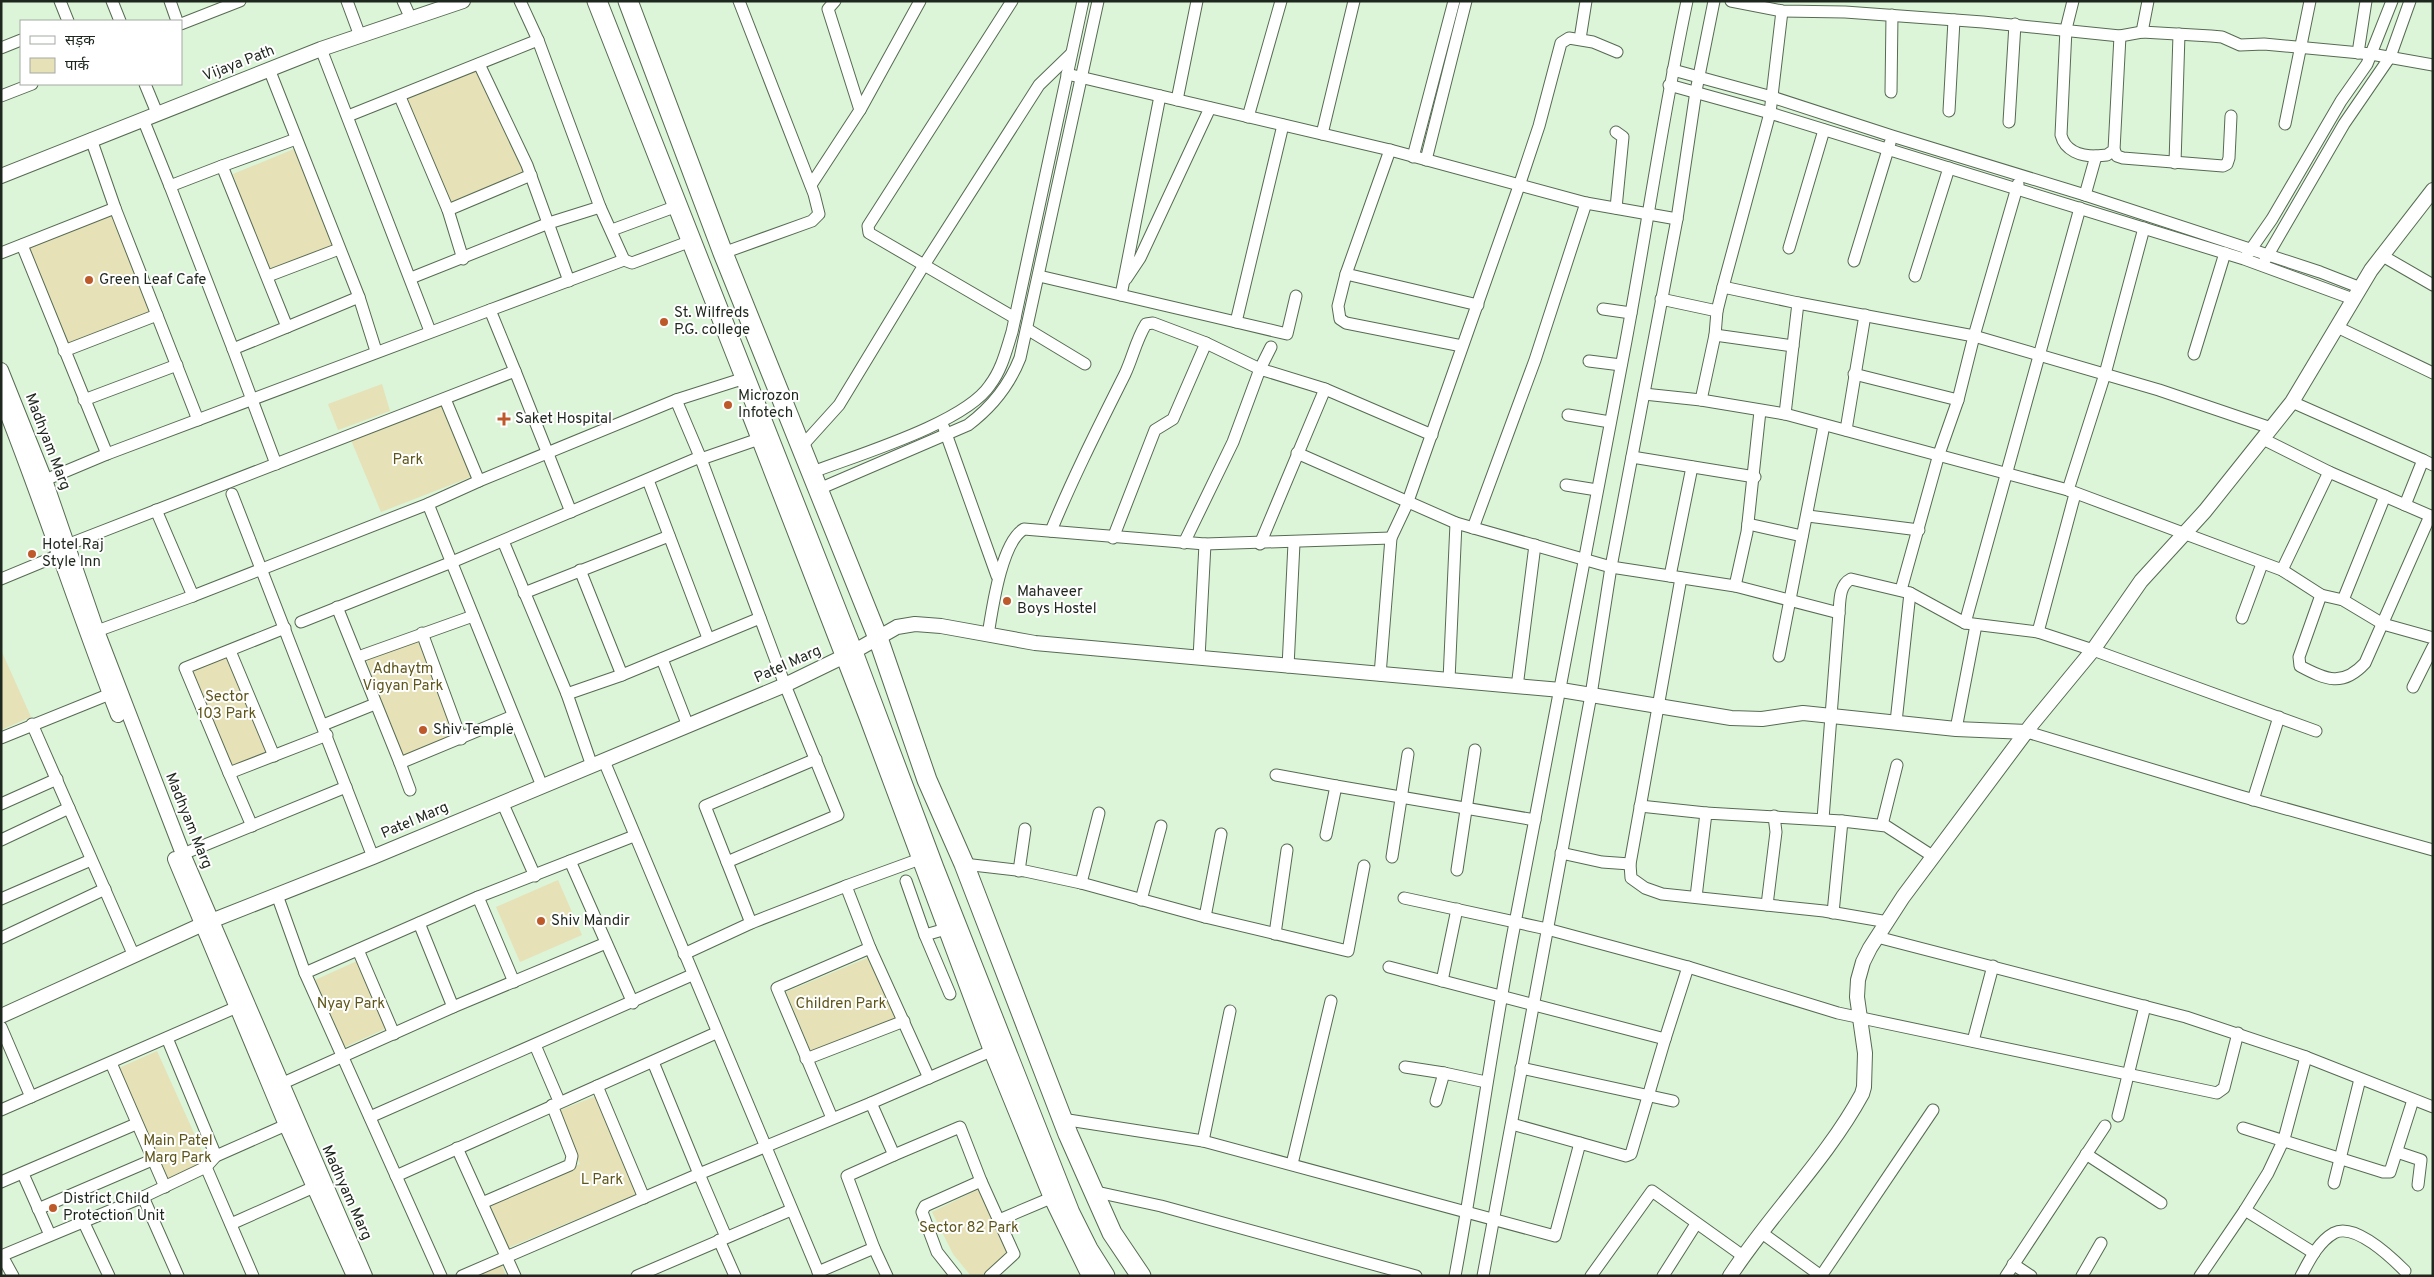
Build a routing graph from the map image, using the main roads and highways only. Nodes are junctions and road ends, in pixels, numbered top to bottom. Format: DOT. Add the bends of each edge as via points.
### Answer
graph roads {
  1 [pos="597,1"];
  2 [pos="630,3"];
  3 [pos="1105,1276"];
  4 [pos="1141,1276"];
  1 -- 3 [label="highway" via="848,655 1070,1213"];
  2 -- 4 [label="highway" via="723,253 878,638 927,780 964,864 1062,1119 1112,1233"];
}
